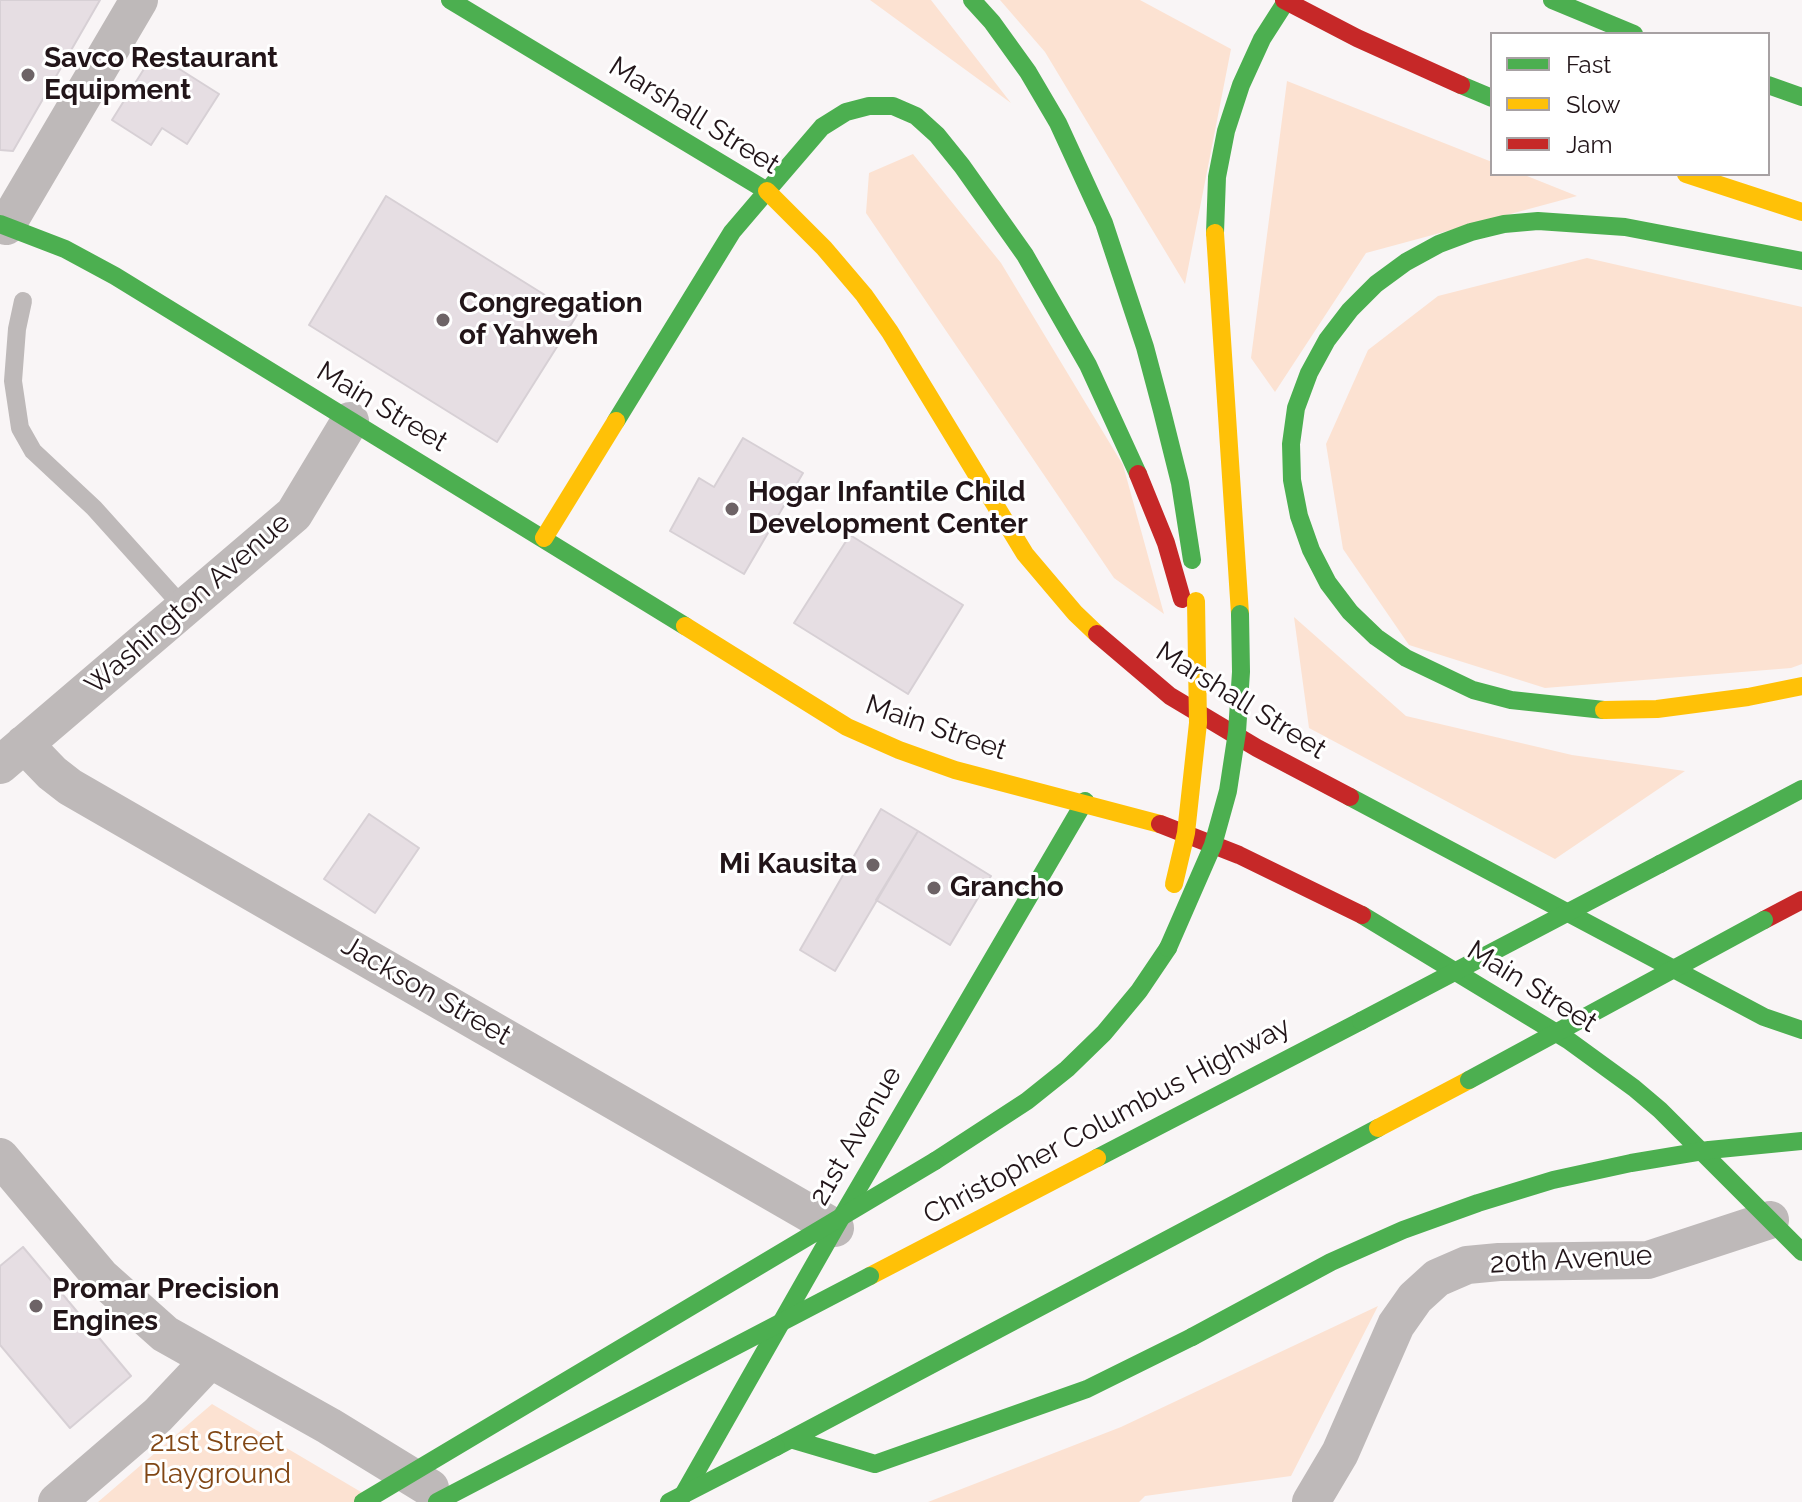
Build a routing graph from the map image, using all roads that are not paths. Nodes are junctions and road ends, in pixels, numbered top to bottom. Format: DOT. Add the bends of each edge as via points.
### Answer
graph roads {
  1 [pos="139,0"];
  2 [pos="450,0"];
  3 [pos="972,0"];
  4 [pos="1286,0"];
  5 [pos="1552,0"];
  6 [pos="1629,32"];
  7 [pos="1770,86"];
  8 [pos="1490,97"];
  9 [pos="1802,97"];
  10 [pos="1692,176"];
  11 [pos="767,191"];
  12 [pos="1802,212"];
  13 [pos="3,225"];
  14 [pos="1802,261"];
  15 [pos="23,301"];
  16 [pos="350,421"];
  17 [pos="544,538"];
  18 [pos="1189,600"];
  19 [pos="184,608"];
  20 [pos="1802,686"];
  21 [pos="12,755"];
  22 [pos="1802,789"];
  23 [pos="1085,801"];
  24 [pos="1802,900"];
  25 [pos="1161,944"];
  26 [pos="1802,1030"];
  27 [pos="1802,1141"];
  28 [pos="0,1157"];
  29 [pos="1770,1220"];
  30 [pos="835,1228"];
  31 [pos="1802,1252"];
  32 [pos="210,1360"];
  33 [pos="794,1440"];
  34 [pos="57,1502"];
  35 [pos="363,1502"];
  36 [pos="437,1502"];
  37 [pos="455,1502"];
  38 [pos="669,1502"];
  39 [pos="679,1502"];
  40 [pos="1311,1502"];
  1 -- 13 [label="street"];
  2 -- 11 [label="main road, Marshall Street"];
  3 -- 18 [label="main road" via="1028,72 1104,223 1145,347 1180,483 1190,542"];
  4 -- 8 [label="main road, bridge"];
  4 -- 25 [label="main road, bridge" via="1241,85 1217,177 1219,313 1240,614 1237,732 1213,845"];
  5 -- 6 [label="main road"];
  7 -- 9 [label="main road"];
  10 -- 12 [label="main road"];
  11 -- 17 [label="main road" via="732,232"];
  11 -- 18 [label="main road" via="822,127 846,112 893,106 916,116 937,135 1025,255 1088,365"];
  11 -- 26 [label="main road, Marshall Street" via="864,295 1025,554 1121,657 1170,696 1257,748 1764,1017"];
  13 -- 16 [label="main road, Main Street" via="115,276"];
  14 -- 20 [label="main road" via="1572,222 1504,224 1471,232 1406,262 1350,310 1309,373 1296,408 1291,444 1299,516 1328,583 1376,637 1438,674 1511,700 1609,711 1672,707"];
  15 -- 19 [label="lane" via="13,381 20,428 33,451 94,508"];
  16 -- 17 [label="main road, Main Street"];
  16 -- 19 [label="street, Washington Avenue" via="294,514"];
  17 -- 23 [label="main road, Main Street" via="847,727 955,770"];
  18 -- 25 [label="main road, bridge" via="1198,723 1186,833"];
  19 -- 21 [label="street, Washington Avenue"];
  21 -- 30 [label="street, Jackson Street"];
  22 -- 36 [label="main road, Christopher Columbus Highway, bridge"];
  23 -- 29 [label="main road, Main Street" via="1239,855 1360,914 1568,1040 1660,1110"];
  23 -- 30 [label="main road, 21st Avenue"];
  24 -- 33 [label="main road, bridge"];
  25 -- 35 [label="main road, bridge" via="1139,991 1104,1033 1027,1101"];
  27 -- 33 [label="main road, bridge" via="1631,1163 1478,1203 1331,1262 1087,1389 875,1464"];
  28 -- 32 [label="street" via="101,1277 165,1334"];
  29 -- 31 [label="main road, Main Street"];
  29 -- 40 [label="street, 20th Avenue" via="1648,1260 1499,1262 1467,1265 1437,1278 1396,1325 1340,1453"];
  30 -- 39 [label="main road, 21st Avenue"];
  32 -- 34 [label="street" via="158,1415"];
  32 -- 37 [label="street"];
  33 -- 38 [label="main road, bridge"];
}
